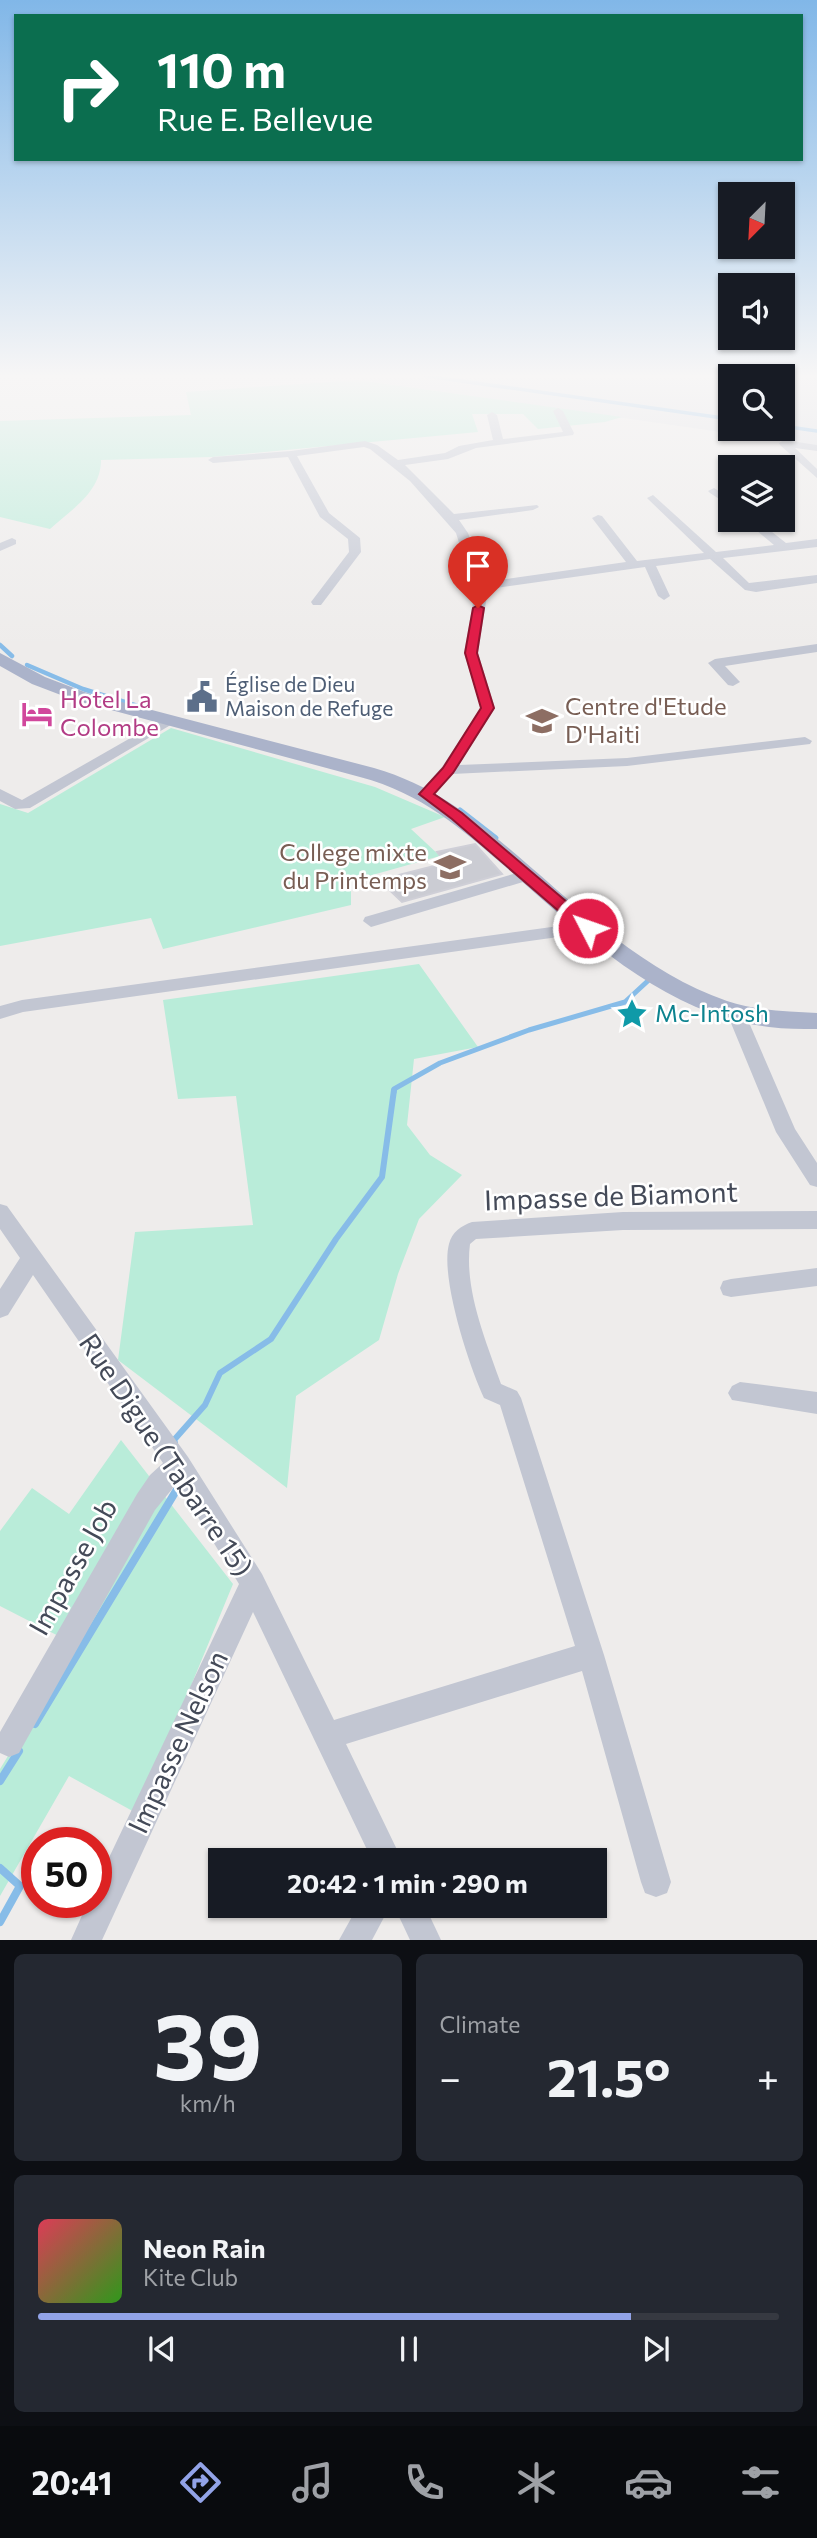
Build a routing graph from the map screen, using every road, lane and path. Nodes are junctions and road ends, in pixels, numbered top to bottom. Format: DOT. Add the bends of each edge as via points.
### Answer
graph roads {
  1 [pos="298,467"];
  2 [pos="400,467"];
  3 [pos="653,498"];
  4 [pos="533,507"];
  5 [pos="450,518"];
  6 [pos="598,518"];
  7 [pos="765,532"];
  8 [pos="817,543"];
  9 [pos="784,547"];
  10 [pos="712,557"];
  11 [pos="642,565"];
  12 [pos="817,579"];
  13 [pos="482,586"];
  14 [pos="664,596"];
  15 [pos="317,602"];
  16 [pos="817,648"];
  17 [pos="0,657"];
  18 [pos="733,682"];
  19 [pos="169,720"];
  20 [pos="805,741"];
  21 [pos="448,770"];
  22 [pos="0,794"];
  23 [pos="426,794"];
  24 [pos="527,875"];
  25 [pos="371,921"];
  26 [pos="588,928"];
  27 [pos="735,1011"];
  28 [pos="0,1013"];
  29 [pos="817,1021"];
  30 [pos="817,1179"];
  31 [pos="0,1212"];
  32 [pos="817,1220"];
  33 [pos="32,1258"];
  34 [pos="817,1277"];
  35 [pos="731,1288"];
  36 [pos="0,1308"];
  37 [pos="740,1393"];
  38 [pos="817,1403"];
  39 [pos="184,1473"];
  40 [pos="253,1583"];
  41 [pos="592,1655"];
  42 [pos="326,1736"];
  43 [pos="9,1743"];
  44 [pos="381,1848"];
  45 [pos="656,1882"];
  46 [pos="368,1918"];
  47 [pos="415,1918"];
  48 [pos="86,1940"];
  49 [pos="354,1940"];
  50 [pos="426,1940"];
  1 -- 15 [label="street" via="324,515 354,538 355,552"];
  2 -- 5 [label="street"];
  3 -- 10 [label="street"];
  4 -- 5 [label="street"];
  5 -- 13 [label="street" via="458,526"];
  6 -- 11 [label="street"];
  7 -- 9 [label="street"];
  8 -- 9 [label="street"];
  9 -- 10 [label="street"];
  10 -- 11 [label="street"];
  10 -- 12 [label="street" via="751,588"];
  11 -- 13 [label="street"];
  11 -- 14 [label="street"];
  13 -- 21 [label="street" via="471,653 488,708"];
  16 -- 18 [label="street" via="715,663"];
  17 -- 19 [label="main road" via="54,686"];
  19 -- 22 [label="street" via="25,805"];
  19 -- 23 [label="main road" via="368,773"];
  20 -- 21 [label="street" via="627,762"];
  21 -- 23 [label="street"];
  23 -- 24 [label="main road"];
  24 -- 25 [label="street"];
  24 -- 26 [label="main road"];
  26 -- 27 [label="main road" via="635,965 685,995"];
  26 -- 28 [label="street" via="22,1006"];
  27 -- 29 [label="main road" via="775,1020"];
  27 -- 30 [label="street" via="786,1132"];
  31 -- 33 [label="street, Rue Digue (Tabarre 15)"];
  32 -- 41 [label="street, Impasse de Biamont" via="623,1221 472,1231 460,1242 467,1314 492,1391 509,1398"];
  33 -- 36 [label="street"];
  33 -- 39 [label="street, Rue Digue (Tabarre 15)"];
  34 -- 35 [label="street"];
  37 -- 38 [label="street"];
  39 -- 40 [label="street, Rue Digue (Tabarre 15)"];
  39 -- 43 [label="street, Impasse Job" via="159,1483 146,1502"];
  40 -- 42 [label="street, Rue Digue (Tabarre 15)"];
  40 -- 48 [label="street, Impasse Nelson"];
  41 -- 42 [label="street"];
  41 -- 45 [label="street"];
  42 -- 44 [label="street, Rue Digue (Tabarre 15)"];
  46 -- 49 [label="street"];
  47 -- 50 [label="street"];
}
